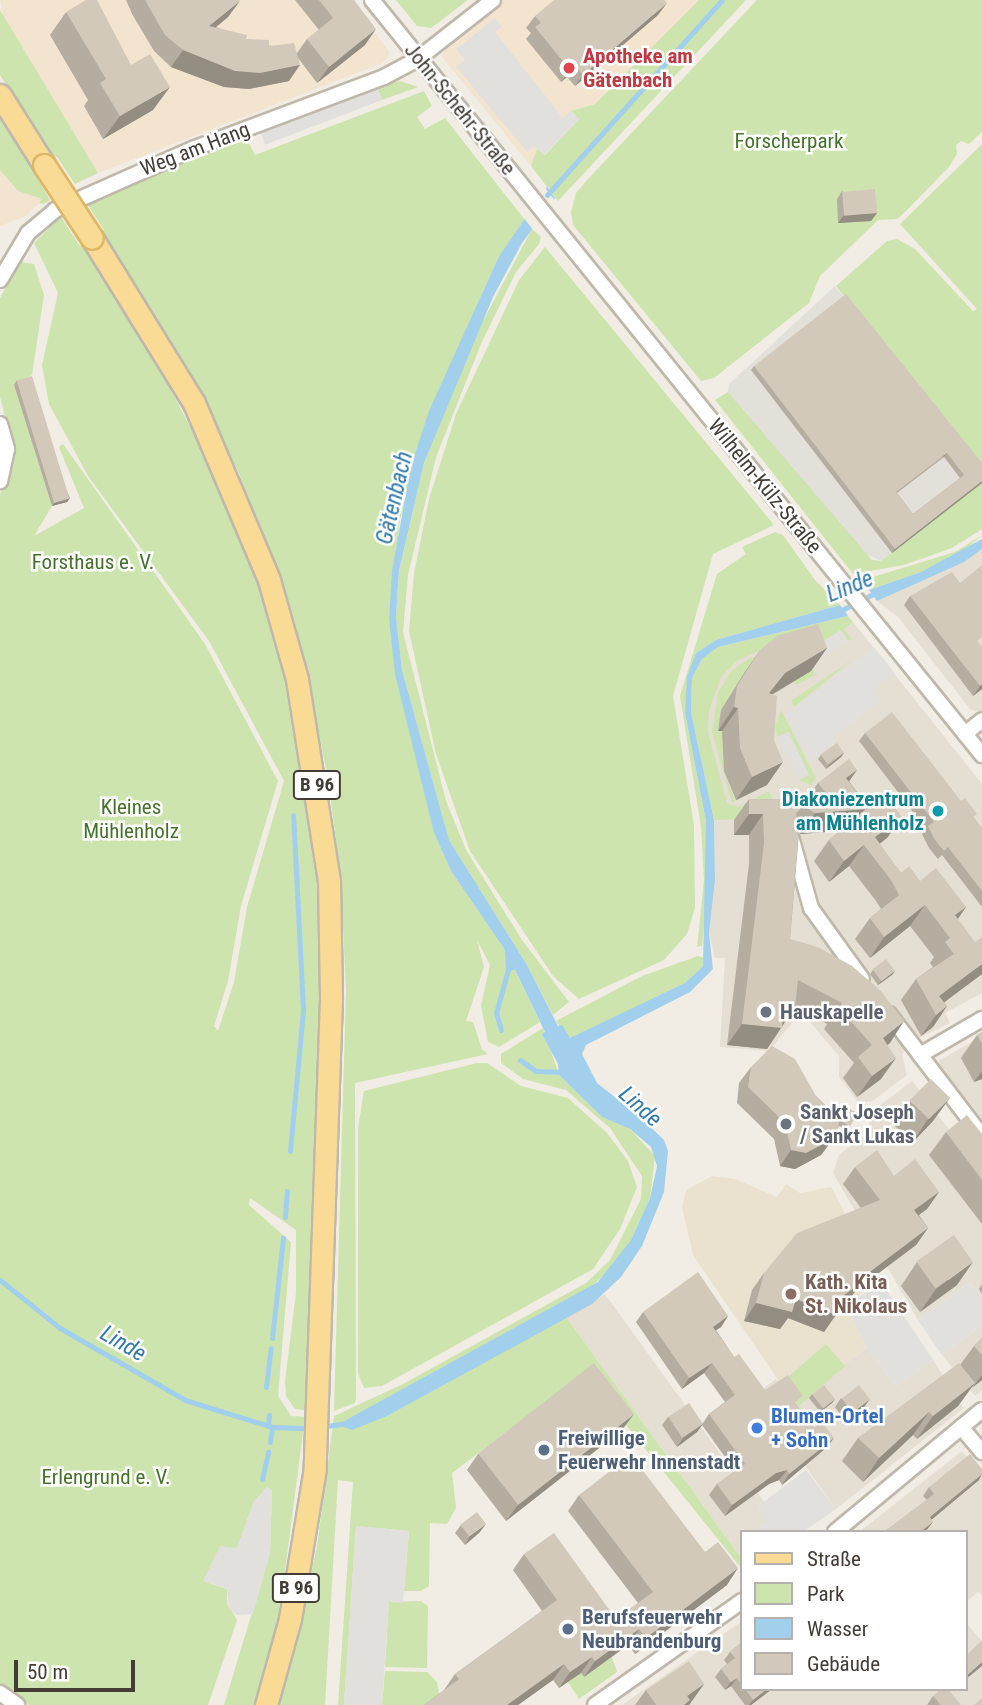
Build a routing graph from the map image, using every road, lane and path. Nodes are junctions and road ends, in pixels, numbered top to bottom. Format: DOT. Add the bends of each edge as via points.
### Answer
graph roads {
  1 [pos="372,0"];
  2 [pos="493,0"];
  3 [pos="419,58"];
  4 [pos="0,95"];
  5 [pos="547,218"];
  6 [pos="0,279"];
  7 [pos="0,424"];
  8 [pos="0,481"];
  9 [pos="982,720"];
  10 [pos="965,734"];
  11 [pos="982,755"];
  12 [pos="791,836"];
  13 [pos="982,1019"];
  14 [pos="920,1055"];
  15 [pos="982,1136"];
  16 [pos="982,1410"];
  17 [pos="961,1427"];
  18 [pos="982,1452"];
  19 [pos="837,1530"];
  20 [pos="740,1602"];
  21 [pos="0,1693"];
  22 [pos="18,1705"];
  23 [pos="266,1705"];
  24 [pos="595,1705"];
  1 -- 3 [label="street, John-Schehr-Straße"];
  2 -- 3 [label="street, Weg am Hang"];
  3 -- 5 [label="street, John-Schehr-Straße"];
  3 -- 6 [label="street, Weg am Hang" via="384,77 83,194 36,225"];
  4 -- 23 [label="main road, B 96, bridge" via="168,358 229,477 270,580 297,679 329,882 331,999 320,1382 315,1468 292,1607"];
  5 -- 10 [label="street, Wilhelm-Külz-Straße"];
  7 -- 8 [label="street" via="7,449"];
  9 -- 10 [label="street"];
  10 -- 11 [label="street, Wilhelm-Külz-Straße"];
  12 -- 14 [label="street" via="817,919"];
  13 -- 14 [label="street"];
  14 -- 15 [label="street"];
  16 -- 17 [label="street"];
  17 -- 18 [label="street"];
  17 -- 19 [label="street"];
  20 -- 24 [label="street"];
  21 -- 22 [label="street"];
}
